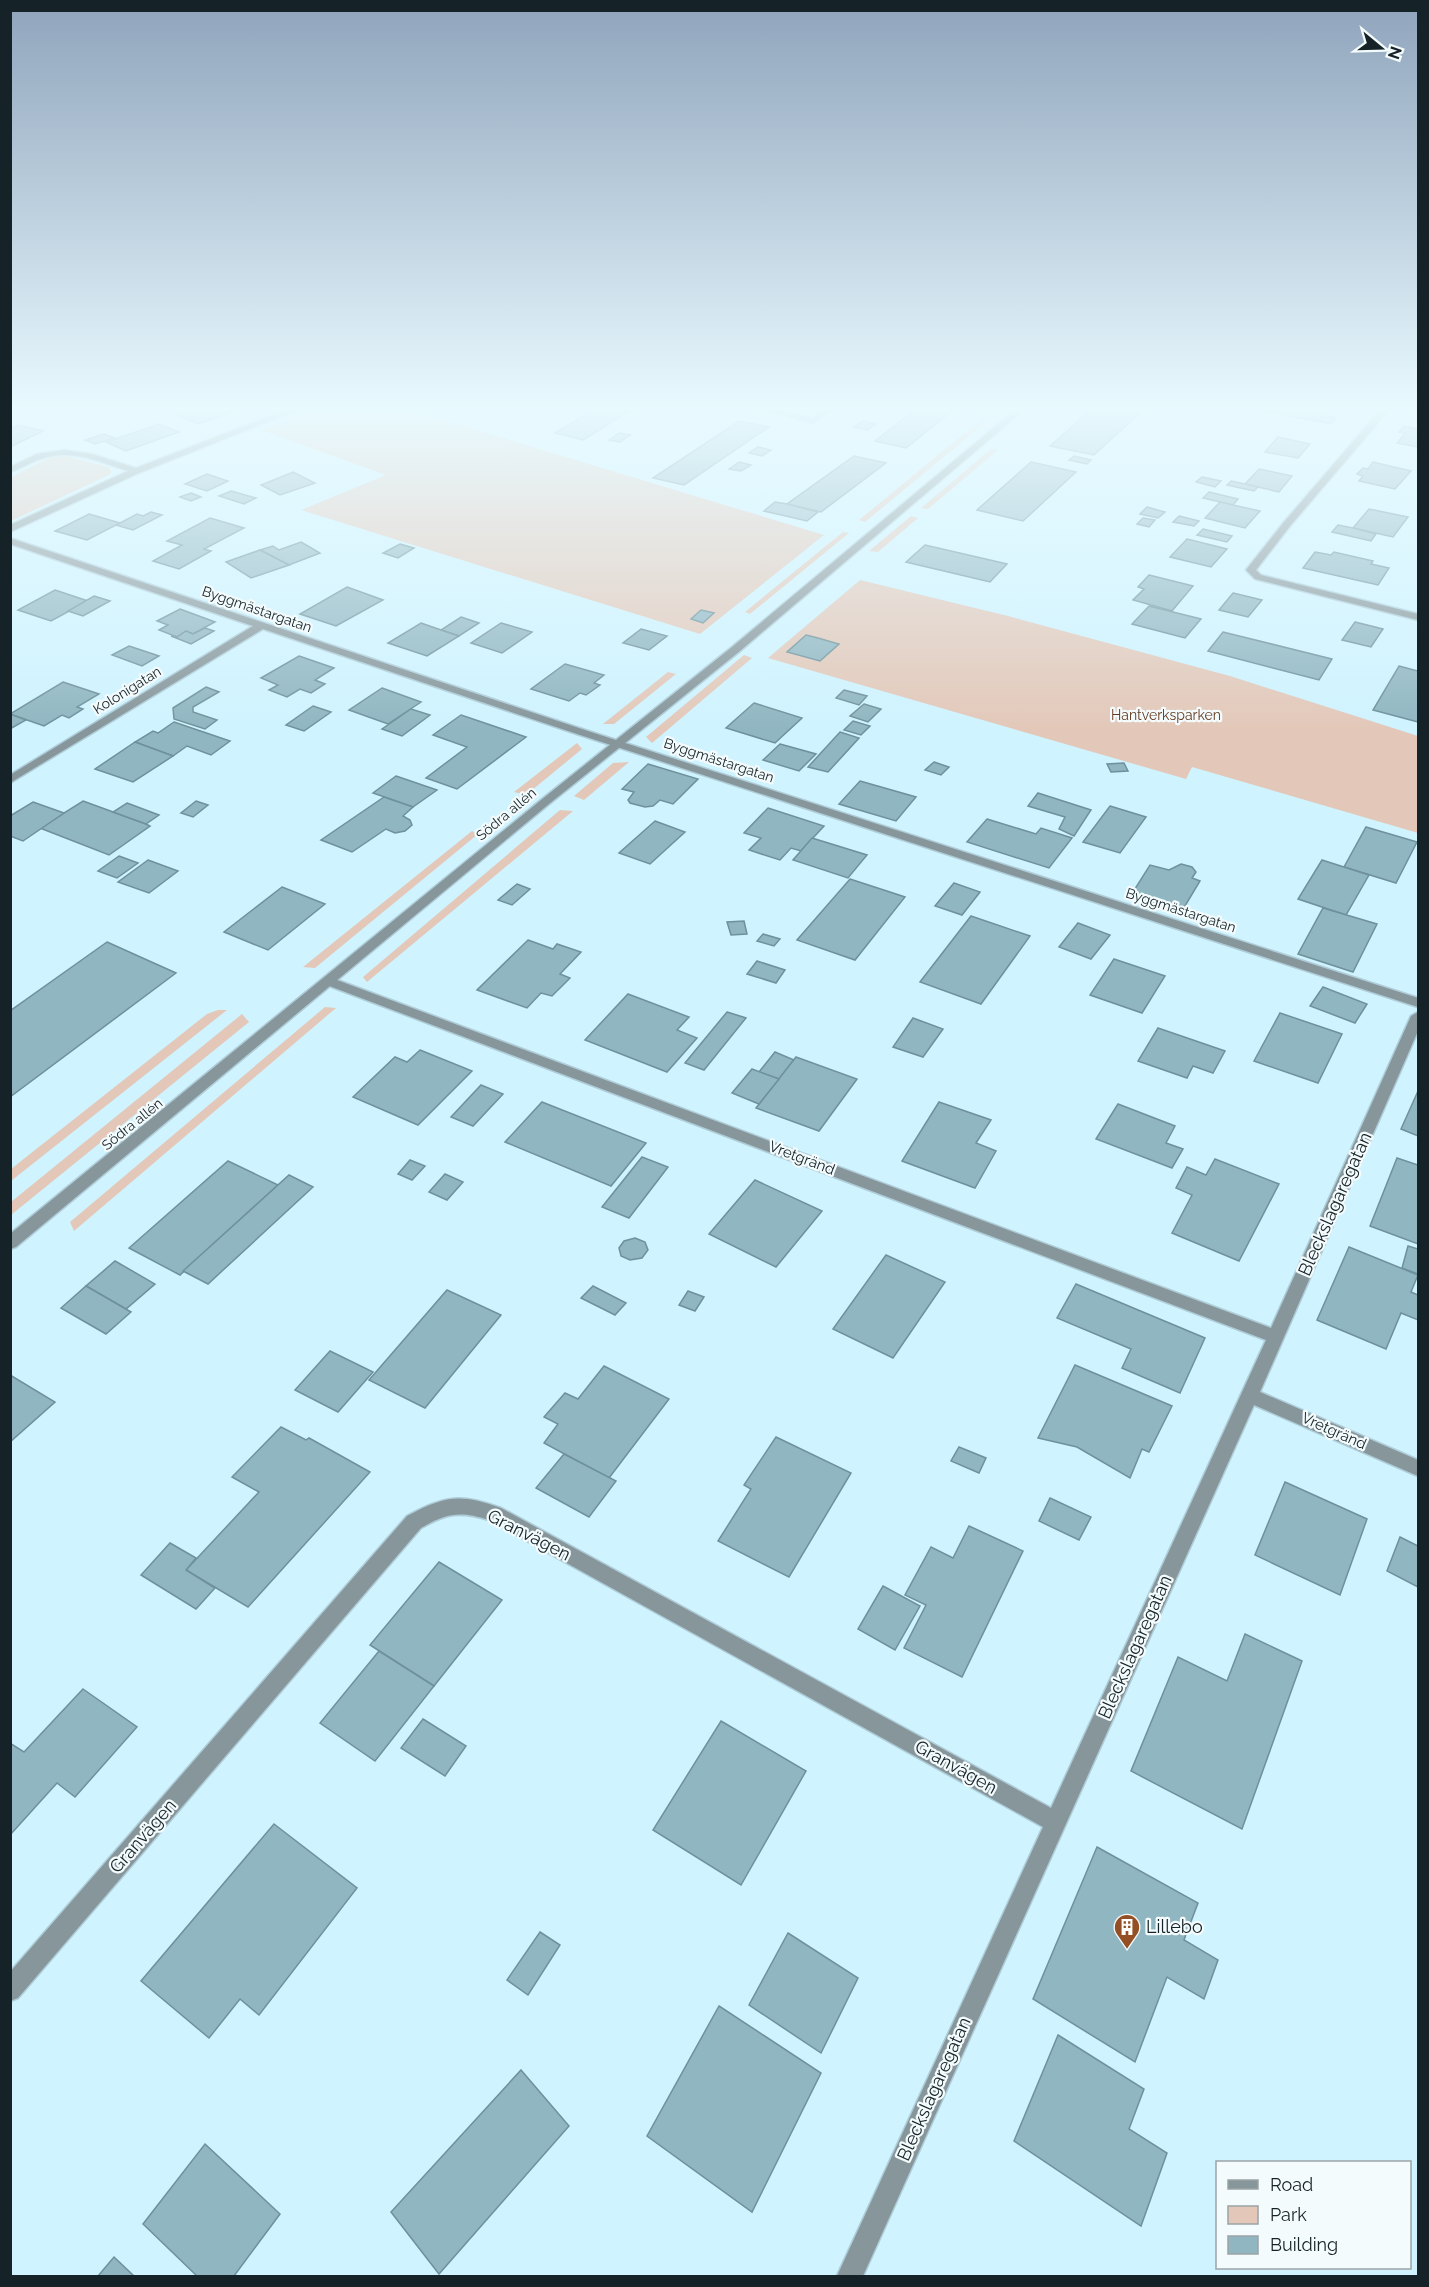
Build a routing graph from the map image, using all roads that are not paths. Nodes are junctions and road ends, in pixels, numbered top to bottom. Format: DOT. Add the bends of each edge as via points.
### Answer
graph roads {
  1 [pos="40,516"];
  2 [pos="892,516"];
  3 [pos="1294,516"];
  4 [pos="10,530"];
  5 [pos="10,541"];
  6 [pos="1419,617"];
  7 [pos="260,626"];
  8 [pos="618,743"];
  9 [pos="10,780"];
  10 [pos="329,981"];
  11 [pos="1419,1004"];
  12 [pos="1419,1016"];
  13 [pos="10,1243"];
  14 [pos="1275,1336"];
  15 [pos="1250,1395"];
  16 [pos="1419,1468"];
  17 [pos="1055,1822"];
  18 [pos="10,1990"];
  19 [pos="850,2277"];
  1 -- 4 [label="street"];
  2 -- 8 [label="street, Södra allén" via="736,649"];
  3 -- 6 [label="street" via="1251,570 1258,577"];
  5 -- 7 [label="street, Byggmästargatan"];
  7 -- 8 [label="street, Byggmästargatan"];
  7 -- 9 [label="street, Kolonigatan"];
  8 -- 10 [label="street, Södra allén"];
  8 -- 11 [label="street, Byggmästargatan"];
  10 -- 13 [label="street, Södra allén"];
  10 -- 14 [label="street, Vretgränd"];
  12 -- 14 [label="street, Bleckslagaregatan"];
  14 -- 15 [label="street, Bleckslagaregatan"];
  15 -- 16 [label="street, Vretgränd"];
  15 -- 17 [label="street, Bleckslagaregatan"];
  17 -- 18 [label="street, Granvägen" via="494,1514 468,1506 440,1508 414,1522"];
  17 -- 19 [label="street, Bleckslagaregatan"];
}
